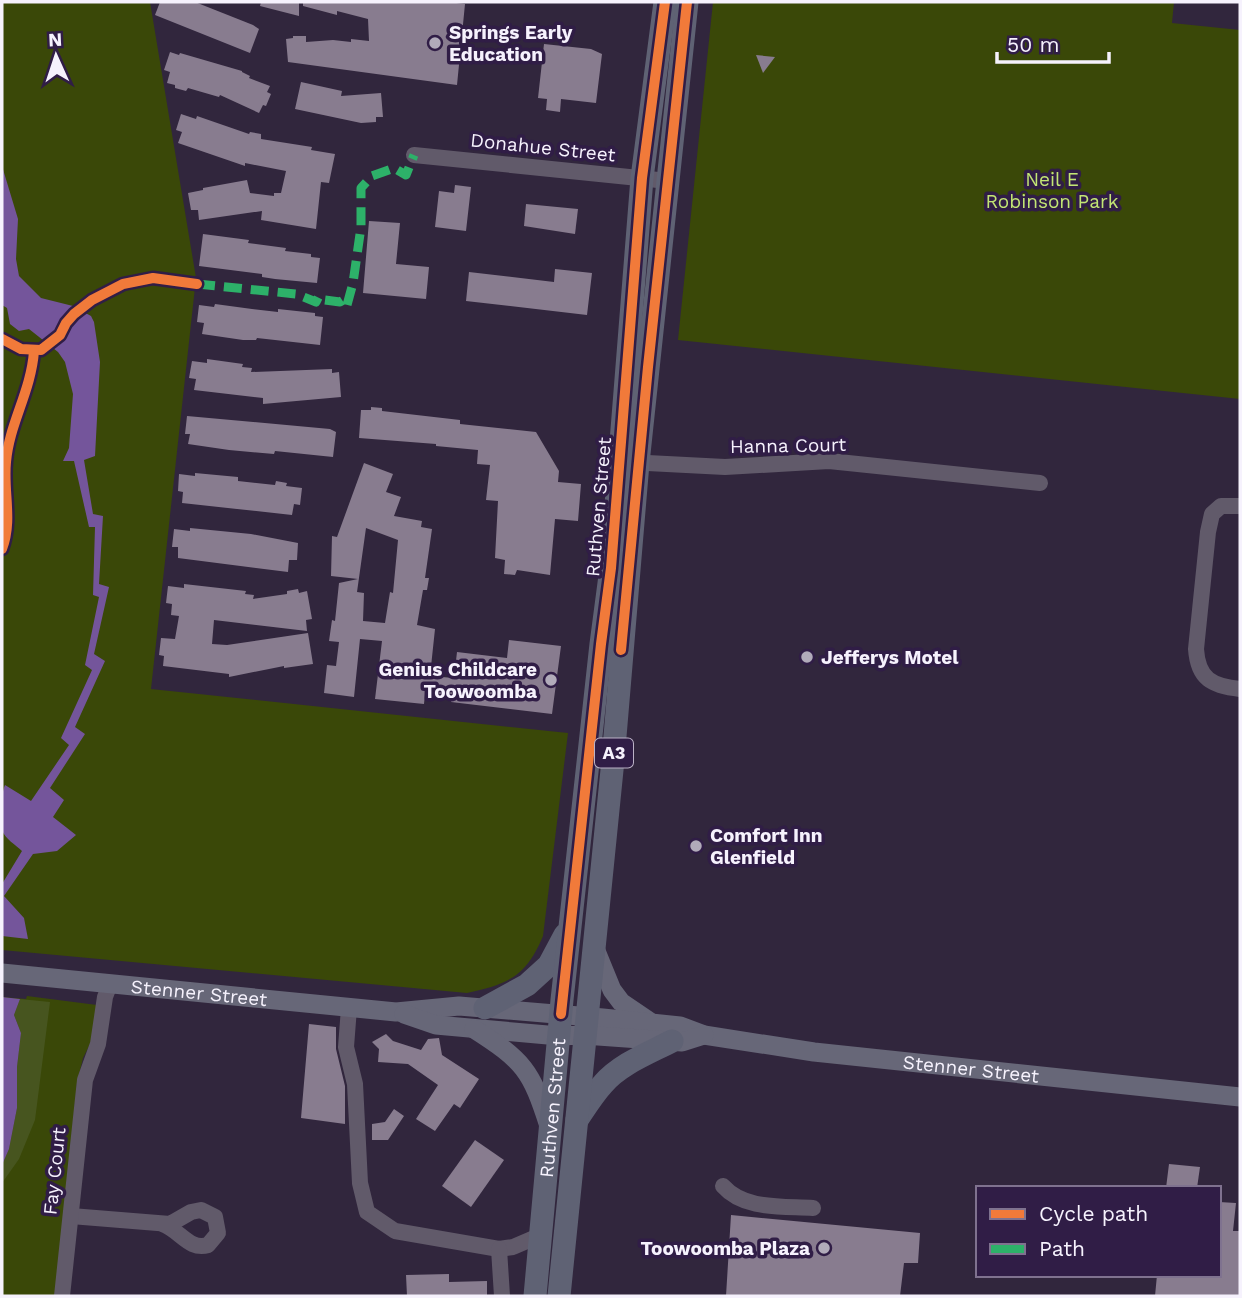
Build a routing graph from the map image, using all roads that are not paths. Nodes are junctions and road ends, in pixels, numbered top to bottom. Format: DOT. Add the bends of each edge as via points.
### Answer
graph roads {
  1 [pos="665,2"];
  2 [pos="687,2"];
  3 [pos="414,155"];
  4 [pos="642,178"];
  5 [pos="668,181"];
  6 [pos="629,462"];
  7 [pos="1040,484"];
  8 [pos="1240,506"];
  9 [pos="1240,689"];
  10 [pos="570,925"];
  11 [pos="594,945"];
  12 [pos="6,974"];
  13 [pos="110,984"];
  14 [pos="349,1008"];
  15 [pos="485,1008"];
  16 [pos="396,1012"];
  17 [pos="653,1023"];
  18 [pos="560,1025"];
  19 [pos="585,1025"];
  20 [pos="473,1028"];
  21 [pos="704,1035"];
  22 [pos="673,1041"];
  23 [pos="1240,1097"];
  24 [pos="576,1121"];
  25 [pos="550,1130"];
  26 [pos="723,1186"];
  27 [pos="813,1208"];
  28 [pos="71,1216"];
  29 [pos="162,1224"];
  30 [pos="541,1235"];
  31 [pos="499,1250"];
  32 [pos="62,1296"];
  33 [pos="502,1296"];
  34 [pos="535,1296"];
  35 [pos="559,1296"];
  1 -- 4 [label="highway, Ruthven Street / A3"];
  2 -- 5 [label="highway, Ruthven Street / A3"];
  3 -- 4 [label="street, Donahue Street"];
  4 -- 5 [label="street, Donahue Street"];
  4 -- 6 [label="highway, Ruthven Street / A3"];
  5 -- 6 [label="highway, Ruthven Street / A3"];
  6 -- 7 [label="street, Hanna Court" via="725,467 829,461"];
  6 -- 10 [label="highway, Ruthven Street / A3" via="611,568"];
  6 -- 11 [label="highway, Ruthven Street / A3" via="613,760"];
  8 -- 9 [label="street" via="1221,506 1212,514 1196,649 1202,673 1210,681"];
  10 -- 15 [label="highway" via="549,965 527,985"];
  10 -- 18 [label="highway, Ruthven Street / A3"];
  11 -- 17 [label="main road" via="621,1002"];
  11 -- 19 [label="highway, Ruthven Street / A3"];
  12 -- 13 [label="main road, Stenner Street"];
  13 -- 14 [label="main road, Stenner Street"];
  13 -- 28 [label="street, Fay Court" via="108,1032 85,1080"];
  14 -- 16 [label="main road, Stenner Street"];
  14 -- 31 [label="street" via="346,1047 355,1084 360,1183 367,1212 395,1231"];
  15 -- 16 [label="main road, Stenner Street"];
  15 -- 18 [label="main road, Stenner Street"];
  16 -- 20 [label="main road, Stenner Street" via="436,1025"];
  17 -- 19 [label="main road, Stenner Street"];
  17 -- 21 [label="main road, Stenner Street"];
  18 -- 19 [label="main road, Stenner Street"];
  18 -- 20 [label="main road, Stenner Street"];
  18 -- 25 [label="highway, Ruthven Street / A3"];
  19 -- 22 [label="main road, Stenner Street"];
  19 -- 24 [label="highway, Ruthven Street / A3"];
  20 -- 25 [label="main road" via="519,1062 536,1087"];
  21 -- 22 [label="main road, Stenner Street"];
  21 -- 23 [label="main road, Stenner Street" via="827,1053"];
  22 -- 24 [label="highway" via="613,1074"];
  24 -- 35 [label="highway, Ruthven Street / A3"];
  25 -- 30 [label="highway, Ruthven Street / A3"];
  26 -- 27 [label="street" via="746,1202"];
  28 -- 29 [label="street"];
  28 -- 32 [label="street, Fay Court"];
  30 -- 31 [label="street"];
  30 -- 34 [label="highway, Ruthven Street / A3"];
  31 -- 33 [label="street"];
}
